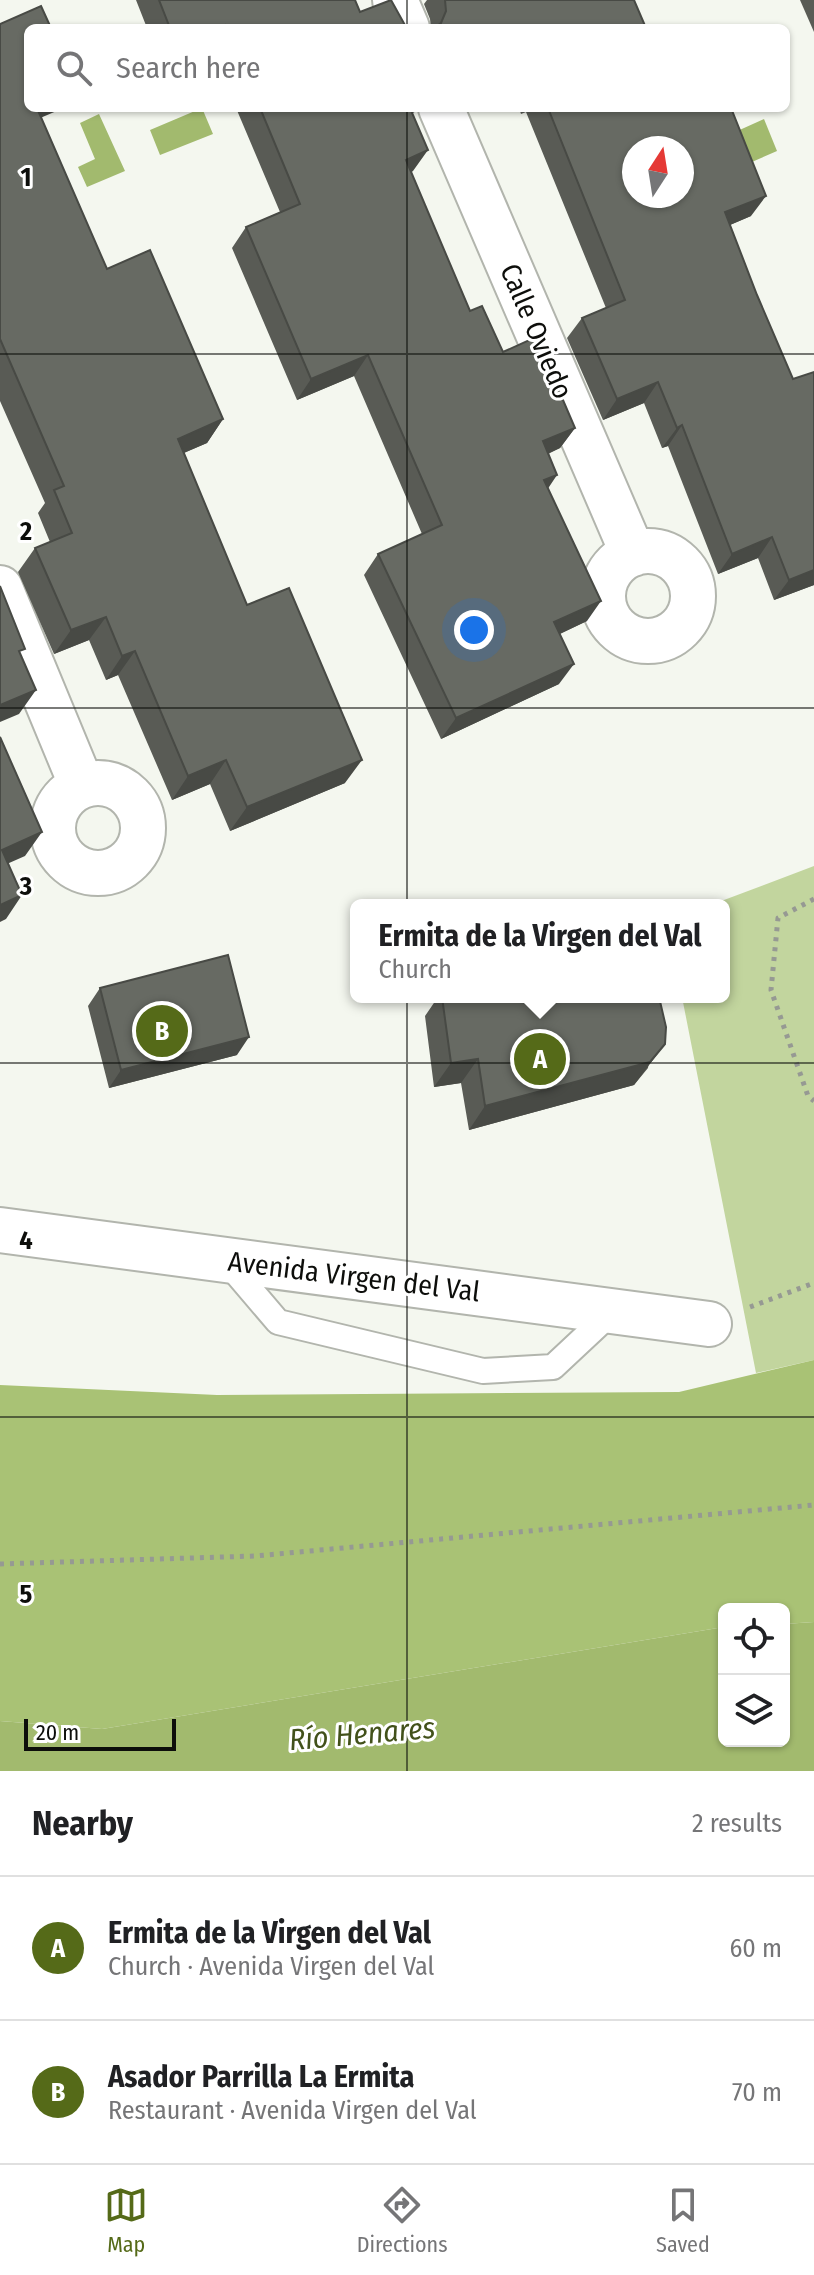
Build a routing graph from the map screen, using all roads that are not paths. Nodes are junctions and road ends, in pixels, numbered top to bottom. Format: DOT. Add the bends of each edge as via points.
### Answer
graph roads {
  1 [pos="395,0"];
  2 [pos="405,24"];
  3 [pos="443,112"];
  4 [pos="633,554"];
  5 [pos="0,588"];
  6 [pos="82,786"];
  7 [pos="0,1230"];
  8 [pos="224,1259"];
  9 [pos="614,1310"];
  10 [pos="709,1324"];
  1 -- 2 [label="street"];
  3 -- 4 [label="street, Calle Oviedo"];
  5 -- 6 [label="street"];
  7 -- 8 [label="street, Avenida Virgen del Val"];
  8 -- 9 [label="street, Avenida Virgen del Val"];
  8 -- 9 [label="lane" via="278,1322 483,1371 553,1367"];
  9 -- 10 [label="street, Avenida Virgen del Val"];
}
